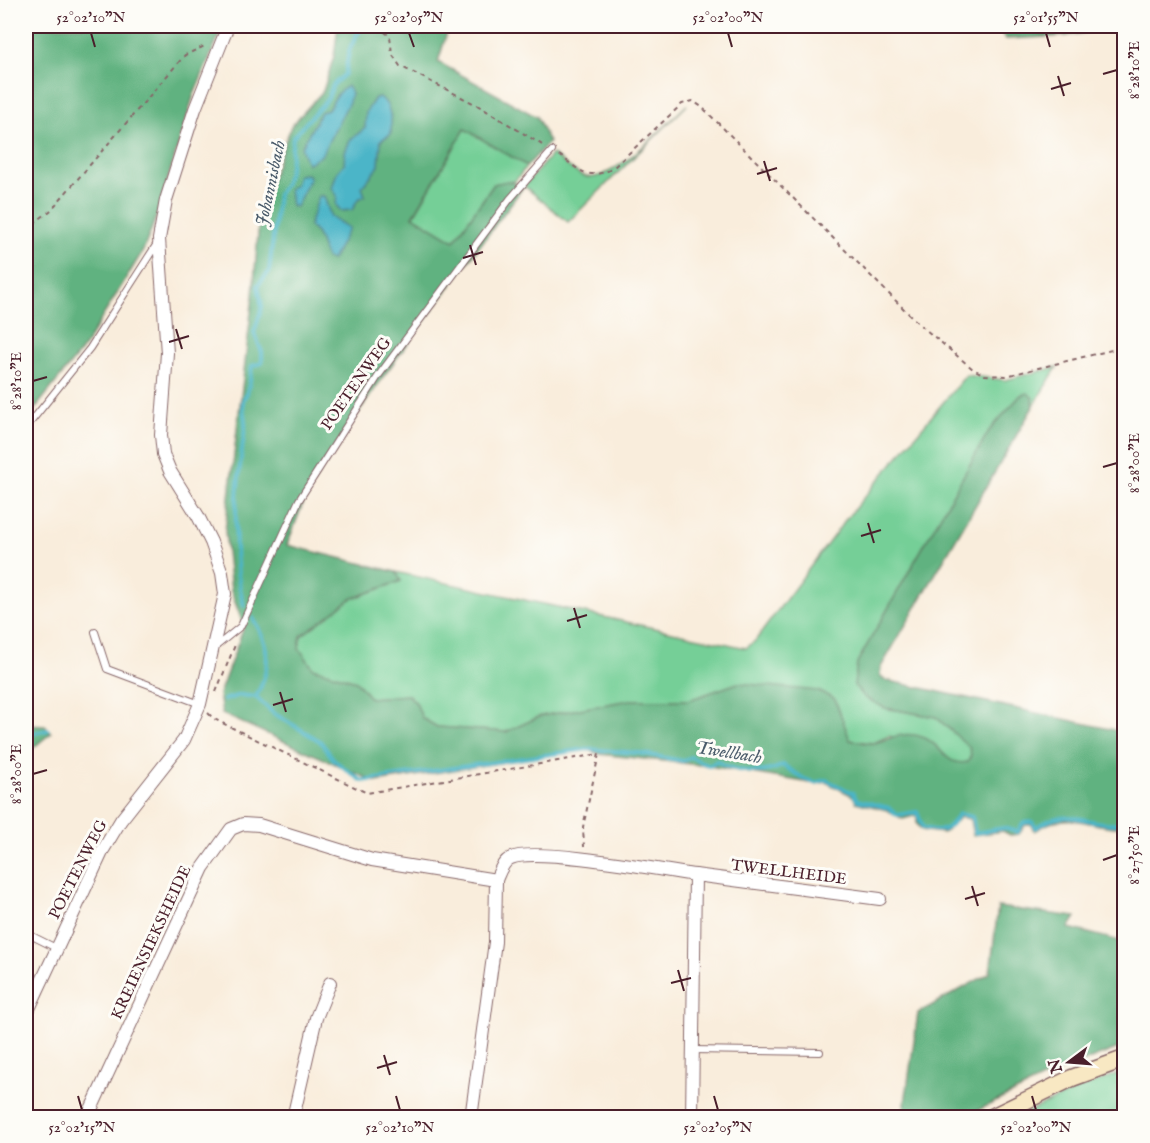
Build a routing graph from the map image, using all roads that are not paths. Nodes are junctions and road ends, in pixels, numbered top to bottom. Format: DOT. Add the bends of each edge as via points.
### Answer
graph roads {
  1 [pos="228,26"];
  2 [pos="552,151"];
  3 [pos="159,239"];
  4 [pos="26,428"];
  5 [pos="95,633"];
  6 [pos="212,649"];
  7 [pos="200,704"];
  8 [pos="695,875"];
  9 [pos="496,880"];
  10 [pos="880,899"];
  11 [pos="26,933"];
  12 [pos="56,948"];
  13 [pos="330,983"];
  14 [pos="26,1015"];
  15 [pos="692,1050"];
  16 [pos="820,1052"];
  17 [pos="1125,1059"];
  18 [pos="87,1118"];
  19 [pos="293,1118"];
  20 [pos="471,1118"];
  21 [pos="692,1118"];
  22 [pos="990,1118"];
  1 -- 3 [label="street, POETENWEG" via="191,120 166,200"];
  2 -- 6 [label="lane, POETENWEG" via="510,199 379,375 299,500 241,626"];
  3 -- 4 [label="lane, POETENWEG" via="90,348"];
  3 -- 6 [label="street, POETENWEG" via="167,353 161,435 170,471 198,516 222,573 225,594"];
  5 -- 7 [label="lane" via="107,669"];
  6 -- 7 [label="street, POETENWEG"];
  7 -- 12 [label="street, POETENWEG" via="184,740 120,820"];
  8 -- 9 [label="street" via="585,859 522,855 510,858"];
  8 -- 10 [label="street, TWELLHEIDE"];
  8 -- 15 [label="street"];
  9 -- 18 [label="street, KREIENSIEKSHEIDE" via="372,860 259,825 243,824 231,829 203,868"];
  9 -- 20 [label="street" via="495,942"];
  11 -- 12 [label="lane"];
  12 -- 14 [label="street, POETENWEG"];
  13 -- 19 [label="street" via="316,1018"];
  15 -- 16 [label="lane"];
  15 -- 21 [label="street"];
  17 -- 22 [label="street" via="1072,1078"];
}
